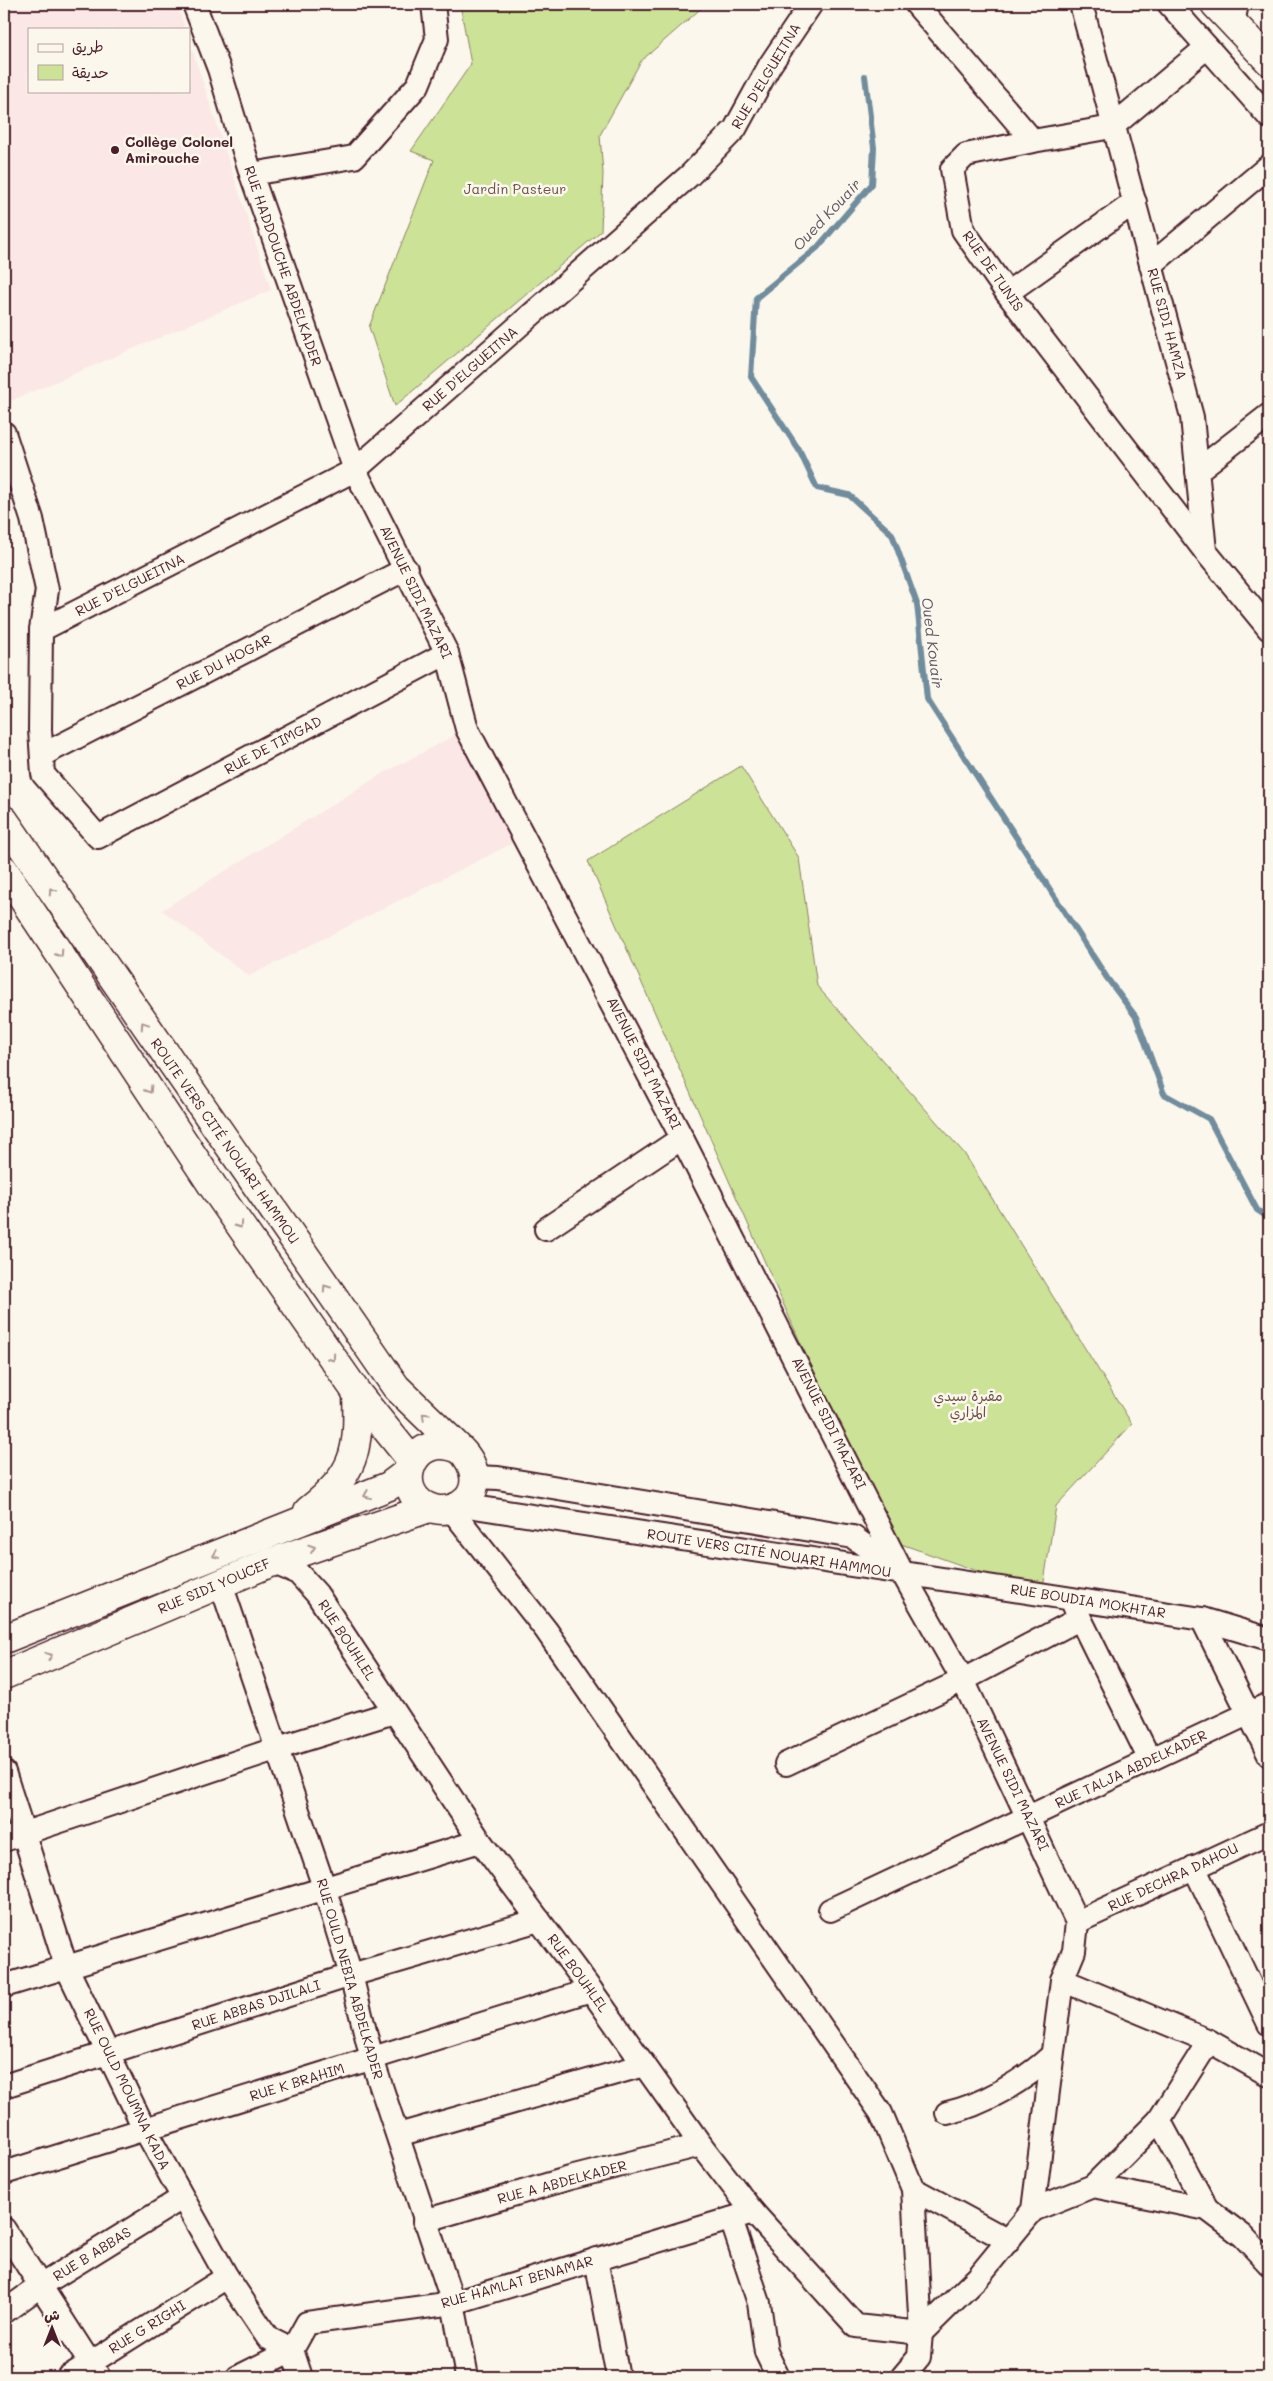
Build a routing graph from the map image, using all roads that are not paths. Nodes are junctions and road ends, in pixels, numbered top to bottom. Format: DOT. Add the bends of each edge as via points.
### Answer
graph roads {
  1 [pos="194,4"];
  2 [pos="433,4"];
  3 [pos="811,4"];
  4 [pos="916,4"];
  5 [pos="1081,4"];
  6 [pos="1169,4"];
  7 [pos="1228,9"];
  8 [pos="1207,47"];
  9 [pos="1269,61"];
  10 [pos="1269,117"];
  11 [pos="1112,127"];
  12 [pos="1033,141"];
  13 [pos="1269,166"];
  14 [pos="251,174"];
  15 [pos="1135,202"];
  16 [pos="1151,265"];
  17 [pos="1007,293"];
  18 [pos="1269,415"];
  19 [pos="4,433"];
  20 [pos="355,470"];
  21 [pos="1197,471"];
  22 [pos="1204,551"];
  23 [pos="406,570"];
  24 [pos="1269,629"];
  25 [pos="41,630"];
  26 [pos="447,653"];
  27 [pos="42,755"];
  28 [pos="4,820"];
  29 [pos="4,870"];
  30 [pos="682,1138"];
  31 [pos="546,1229"];
  32 [pos="356,1393"];
  33 [pos="460,1450"];
  34 [pos="410,1466"];
  35 [pos="475,1477"];
  36 [pos="447,1508"];
  37 [pos="290,1525"];
  38 [pos="272,1562"];
  39 [pos="904,1574"];
  40 [pos="221,1584"];
  41 [pos="1071,1598"];
  42 [pos="1079,1619"];
  43 [pos="1202,1619"];
  44 [pos="4,1639"];
  45 [pos="1269,1639"];
  46 [pos="4,1675"];
  47 [pos="963,1680"];
  48 [pos="1259,1709"];
  49 [pos="394,1712"];
  50 [pos="278,1748"];
  51 [pos="1269,1755"];
  52 [pos="1150,1760"];
  53 [pos="786,1764"];
  54 [pos="4,1772"];
  55 [pos="1029,1816"];
  56 [pos="1269,1834"];
  57 [pos="13,1836"];
  58 [pos="480,1841"];
  59 [pos="1194,1867"];
  60 [pos="324,1887"];
  61 [pos="830,1910"];
  62 [pos="539,1920"];
  63 [pos="1077,1922"];
  64 [pos="66,1966"];
  65 [pos="351,1975"];
  66 [pos="1062,1980"];
  67 [pos="4,1986"];
  68 [pos="591,1990"];
  69 [pos="1269,2024"];
  70 [pos="1208,2041"];
  71 [pos="108,2051"];
  72 [pos="1051,2056"];
  73 [pos="372,2059"];
  74 [pos="644,2064"];
  75 [pos="1269,2075"];
  76 [pos="4,2086"];
  77 [pos="947,2113"];
  78 [pos="1159,2120"];
  79 [pos="144,2128"];
  80 [pos="398,2135"];
  81 [pos="701,2145"];
  82 [pos="4,2173"];
  83 [pos="1093,2186"];
  84 [pos="913,2189"];
  85 [pos="182,2198"];
  86 [pos="1207,2209"];
  87 [pos="1033,2210"];
  88 [pos="753,2212"];
  89 [pos="731,2219"];
  90 [pos="424,2221"];
  91 [pos="4,2229"];
  92 [pos="1009,2240"];
  93 [pos="596,2259"];
  94 [pos="1269,2264"];
  95 [pos="227,2277"];
  96 [pos="40,2286"];
  97 [pos="452,2303"];
  98 [pos="4,2312"];
  99 [pos="921,2333"];
  100 [pos="292,2350"];
  101 [pos="94,2370"];
  102 [pos="68,2377"];
  103 [pos="238,2377"];
  104 [pos="301,2377"];
  105 [pos="467,2377"];
  106 [pos="618,2377"];
  107 [pos="778,2377"];
  108 [pos="902,2377"];
  1 -- 14 [label="street, RUE HADDOUCHE ABDELKADER" via="219,69"];
  2 -- 14 [label="street" via="437,39 418,85 354,157"];
  3 -- 20 [label="street, RUE D'ELGUEITNA" via="770,65 735,129 697,169"];
  4 -- 12 [label="street"];
  5 -- 11 [label="street, RUE SIDI HAMZA"];
  6 -- 8 [label="street"];
  7 -- 9 [label="main road"];
  8 -- 10 [label="street"];
  8 -- 11 [label="street"];
  11 -- 12 [label="street"];
  11 -- 15 [label="street, RUE SIDI HAMZA"];
  12 -- 17 [label="street, RUE DE TUNIS" via="966,155 952,169 963,230"];
  13 -- 16 [label="street"];
  14 -- 20 [label="street, RUE HADDOUCHE ABDELKADER"];
  15 -- 16 [label="street, RUE SIDI HAMZA"];
  15 -- 17 [label="street"];
  16 -- 21 [label="street, RUE SIDI HAMZA" via="1192,417"];
  17 -- 22 [label="street, RUE DE TUNIS"];
  18 -- 21 [label="street"];
  19 -- 25 [label="street" via="32,519 47,590"];
  20 -- 23 [label="street, AVENUE SIDI MAZARI"];
  20 -- 25 [label="street, RUE D'ELGUEITNA"];
  21 -- 22 [label="street, RUE SIDI HAMZA"];
  22 -- 24 [label="street"];
  23 -- 26 [label="street, AVENUE SIDI MAZARI"];
  23 -- 27 [label="street, RUE DU HOGAR"];
  25 -- 27 [label="street"];
  26 -- 27 [label="street, RUE DE TIMGAD" via="98,837 43,774"];
  26 -- 30 [label="street, AVENUE SIDI MAZARI" via="467,729"];
  33 -- 28 [label="main road, ROUTE VERS CITÉ NOUARI HAMMOU, one-way" via="396,1387"];
  29 -- 32 [label="main road, one-way" via="214,1188"];
  30 -- 31 [label="street"];
  30 -- 39 [label="street, AVENUE SIDI MAZARI"];
  32 -- 34 [label="main road"];
  32 -- 37 [label="main road" via="358,1432 354,1456 338,1484"];
  33 -- 34 [label="main road" via="450,1445 429,1446 419,1452"];
  33 -- 35 [label="main road" via="474,1467"];
  34 -- 36 [label="main road" via="412,1493"];
  34 -- 37 [label="main road, one-way" via="389,1486"];
  35 -- 36 [label="main road" via="474,1488"];
  35 -- 39 [label="street, ROUTE VERS CITÉ NOUARI HAMMOU" via="498,1478 853,1537"];
  38 -- 36 [label="main road, RUE SIDI YOUCEF, one-way"];
  36 -- 39 [label="street, ROUTE VERS CITÉ NOUARI HAMMOU"];
  36 -- 84 [label="street" via="546,1630 881,2113"];
  37 -- 44 [label="main road, one-way"];
  38 -- 40 [label="main road, RUE SIDI YOUCEF"];
  38 -- 49 [label="street, RUE BOUHLEL" via="298,1573 317,1594"];
  39 -- 41 [label="street, RUE BOUDIA MOKHTAR"];
  39 -- 47 [label="street, AVENUE SIDI MAZARI"];
  46 -- 40 [label="main road, RUE SIDI YOUCEF, one-way"];
  40 -- 50 [label="street, RUE OULD NEBIA ABDELKADER"];
  41 -- 42 [label="street"];
  41 -- 43 [label="street, RUE BOUDIA MOKHTAR"];
  42 -- 47 [label="street"];
  42 -- 52 [label="street"];
  43 -- 45 [label="street, RUE BOUDIA MOKHTAR"];
  43 -- 48 [label="street"];
  47 -- 53 [label="street"];
  47 -- 55 [label="street, AVENUE SIDI MAZARI"];
  48 -- 51 [label="street"];
  48 -- 52 [label="street, RUE TALJA ABDELKADER"];
  49 -- 50 [label="street"];
  49 -- 58 [label="street, RUE BOUHLEL"];
  50 -- 57 [label="street"];
  50 -- 60 [label="street, RUE OULD NEBIA ABDELKADER"];
  52 -- 55 [label="street, RUE TALJA ABDELKADER"];
  54 -- 57 [label="street, RUE OULD MOUMNA KADA"];
  55 -- 61 [label="street, RUE TALJA ABDELKADER"];
  55 -- 63 [label="street, AVENUE SIDI MAZARI"];
  56 -- 59 [label="street, RUE DECHRA DAHOU"];
  57 -- 64 [label="street, RUE OULD MOUMNA KADA"];
  58 -- 60 [label="street"];
  58 -- 62 [label="street, RUE BOUHLEL"];
  59 -- 63 [label="street, RUE DECHRA DAHOU"];
  59 -- 69 [label="street"];
  60 -- 64 [label="street"];
  60 -- 65 [label="street, RUE OULD NEBIA ABDELKADER"];
  62 -- 65 [label="street, RUE ABBAS DJILALI"];
  62 -- 68 [label="street, RUE BOUHLEL"];
  63 -- 66 [label="street" via="1074,1951"];
  64 -- 67 [label="street"];
  64 -- 71 [label="street, RUE OULD MOUMNA KADA"];
  65 -- 71 [label="street, RUE ABBAS DJILALI"];
  65 -- 73 [label="street, RUE OULD NEBIA ABDELKADER"];
  66 -- 70 [label="street"];
  66 -- 72 [label="street"];
  68 -- 73 [label="street, RUE K BRAHIM"];
  68 -- 74 [label="street, RUE BOUHLEL"];
  70 -- 75 [label="street"];
  70 -- 78 [label="street"];
  71 -- 76 [label="street, RUE ABBAS DJILALI"];
  71 -- 79 [label="street, RUE OULD MOUMNA KADA"];
  72 -- 77 [label="street" via="1038,2068 968,2109"];
  72 -- 87 [label="street"];
  73 -- 79 [label="street, RUE K BRAHIM"];
  73 -- 80 [label="street, RUE OULD NEBIA ABDELKADER"];
  74 -- 80 [label="street"];
  74 -- 81 [label="street, RUE BOUHLEL"];
  78 -- 83 [label="street"];
  78 -- 86 [label="street"];
  79 -- 82 [label="street, RUE K BRAHIM"];
  79 -- 85 [label="street, RUE OULD MOUMNA KADA"];
  80 -- 90 [label="street, RUE OULD NEBIA ABDELKADER"];
  81 -- 88 [label="street, RUE BOUHLEL"];
  81 -- 90 [label="street, RUE A ABDELKADER" via="570,2178"];
  83 -- 86 [label="street"];
  83 -- 87 [label="street"];
  84 -- 92 [label="street"];
  84 -- 99 [label="street"];
  85 -- 95 [label="street, RUE OULD MOUMNA KADA"];
  85 -- 96 [label="street, RUE B ABBAS"];
  86 -- 94 [label="street" via="1243,2236"];
  87 -- 92 [label="street"];
  88 -- 89 [label="street, RUE HAMLAT BENAMAR"];
  88 -- 99 [label="street, RUE BOUHLEL" via="856,2326"];
  89 -- 93 [label="street, RUE HAMLAT BENAMAR"];
  89 -- 107 [label="street" via="759,2304 766,2352"];
  90 -- 97 [label="street, RUE OULD NEBIA ABDELKADER"];
  91 -- 96 [label="street"];
  92 -- 99 [label="street" via="978,2277"];
  93 -- 97 [label="street, RUE HAMLAT BENAMAR"];
  93 -- 106 [label="street"];
  95 -- 100 [label="street, RUE OULD MOUMNA KADA" via="268,2338"];
  95 -- 101 [label="street, RUE G RIGHI"];
  96 -- 98 [label="street, RUE B ABBAS"];
  96 -- 101 [label="street"];
  97 -- 100 [label="street, RUE HAMLAT BENAMAR" via="307,2323"];
  97 -- 105 [label="street, RUE OULD NEBIA ABDELKADER"];
  99 -- 108 [label="street" via="919,2357"];
  100 -- 103 [label="street"];
  100 -- 104 [label="street"];
  101 -- 102 [label="street, RUE G RIGHI"];
}
